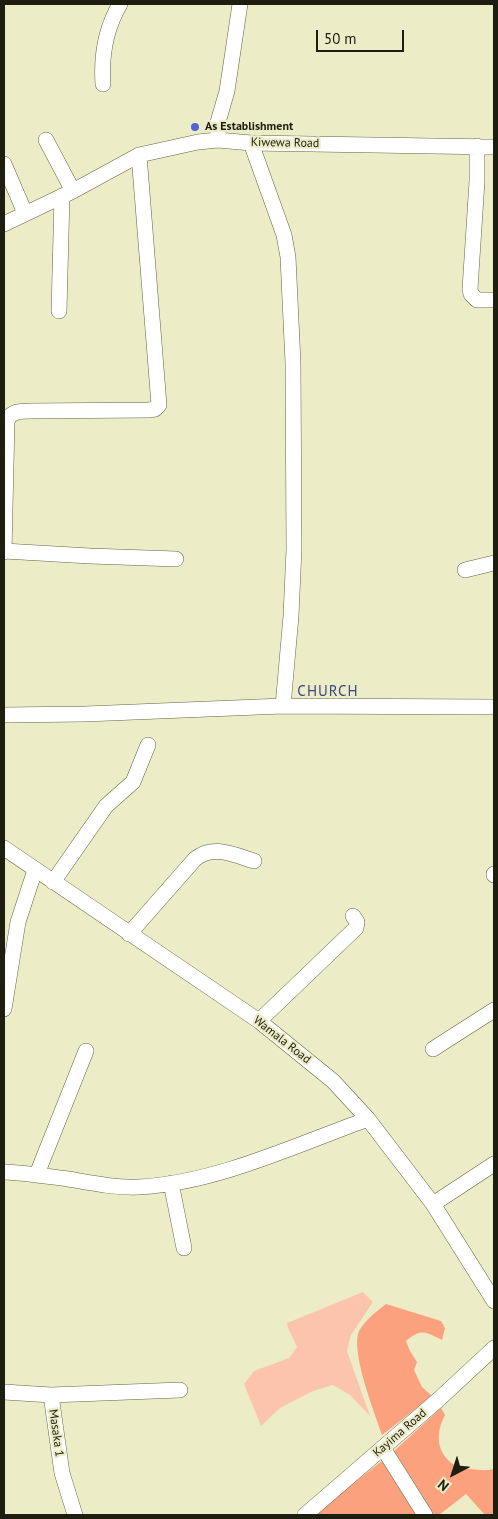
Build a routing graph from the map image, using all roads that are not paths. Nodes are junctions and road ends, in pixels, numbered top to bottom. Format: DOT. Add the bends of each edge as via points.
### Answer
graph roads {
  1 [pos="120,4"];
  2 [pos="240,4"];
  3 [pos="103,84"];
  4 [pos="46,140"];
  5 [pos="218,140"];
  6 [pos="251,143"];
  7 [pos="477,146"];
  8 [pos="494,146"];
  9 [pos="139,155"];
  10 [pos="4,164"];
  11 [pos="67,193"];
  12 [pos="25,213"];
  13 [pos="4,224"];
  14 [pos="494,300"];
  15 [pos="59,311"];
  16 [pos="5,471"];
  17 [pos="4,551"];
  18 [pos="176,558"];
  19 [pos="494,563"];
  20 [pos="465,570"];
  21 [pos="283,706"];
  22 [pos="494,708"];
  23 [pos="4,715"];
  24 [pos="148,745"];
  25 [pos="4,848"];
  26 [pos="254,861"];
  27 [pos="36,870"];
  28 [pos="53,882"];
  29 [pos="353,916"];
  30 [pos="129,934"];
  31 [pos="4,1009"];
  32 [pos="494,1010"];
  33 [pos="259,1021"];
  34 [pos="433,1049"];
  35 [pos="86,1051"];
  36 [pos="368,1119"];
  37 [pos="494,1164"];
  38 [pos="4,1172"];
  39 [pos="38,1174"];
  40 [pos="171,1183"];
  41 [pos="433,1204"];
  42 [pos="184,1248"];
  43 [pos="494,1301"];
  44 [pos="494,1348"];
  45 [pos="180,1390"];
  46 [pos="4,1392"];
  47 [pos="51,1395"];
  48 [pos="383,1448"];
  49 [pos="75,1515"];
  50 [pos="305,1515"];
  51 [pos="425,1515"];
  1 -- 3 [label="street" via="108,29 102,62"];
  2 -- 5 [label="street" via="227,92 218,122"];
  4 -- 11 [label="street"];
  5 -- 6 [label="street, Kiwewa Road"];
  5 -- 9 [label="street, Kiwewa Road"];
  6 -- 7 [label="street, Kiwewa Road"];
  6 -- 21 [label="street" via="284,235 288,257 293,363 294,550"];
  7 -- 8 [label="street, Kiwewa Road"];
  7 -- 14 [label="street" via="470,289 477,300"];
  9 -- 11 [label="street, Kiwewa Road"];
  9 -- 16 [label="street" via="159,405 149,410 23,411 12,414 7,421"];
  10 -- 12 [label="street"];
  11 -- 12 [label="street, Kiwewa Road"];
  11 -- 15 [label="street"];
  12 -- 13 [label="street, Kiwewa Road"];
  16 -- 17 [label="street"];
  17 -- 18 [label="street"];
  19 -- 20 [label="street"];
  21 -- 22 [label="street"];
  21 -- 23 [label="street"];
  24 -- 28 [label="street" via="133,782 106,806"];
  25 -- 27 [label="street, Wamala Road"];
  26 -- 30 [label="street" via="216,850 202,853"];
  27 -- 28 [label="street, Wamala Road"];
  27 -- 31 [label="street" via="18,922"];
  28 -- 30 [label="street, Wamala Road"];
  29 -- 33 [label="street" via="356,928"];
  30 -- 33 [label="street, Wamala Road"];
  32 -- 34 [label="street"];
  33 -- 36 [label="street, Wamala Road" via="333,1081"];
  35 -- 39 [label="street"];
  36 -- 40 [label="street" via="234,1168"];
  36 -- 41 [label="street, Wamala Road"];
  37 -- 41 [label="street"];
  38 -- 39 [label="street"];
  39 -- 40 [label="street" via="123,1187"];
  40 -- 42 [label="street"];
  41 -- 43 [label="street, Wamala Road"];
  44 -- 48 [label="street, Kayima Road"];
  45 -- 47 [label="street"];
  46 -- 47 [label="street, Masaka 1"];
  47 -- 49 [label="street, Masaka 1" via="62,1473"];
  48 -- 50 [label="street, Kayima Road"];
  48 -- 51 [label="street"];
}
